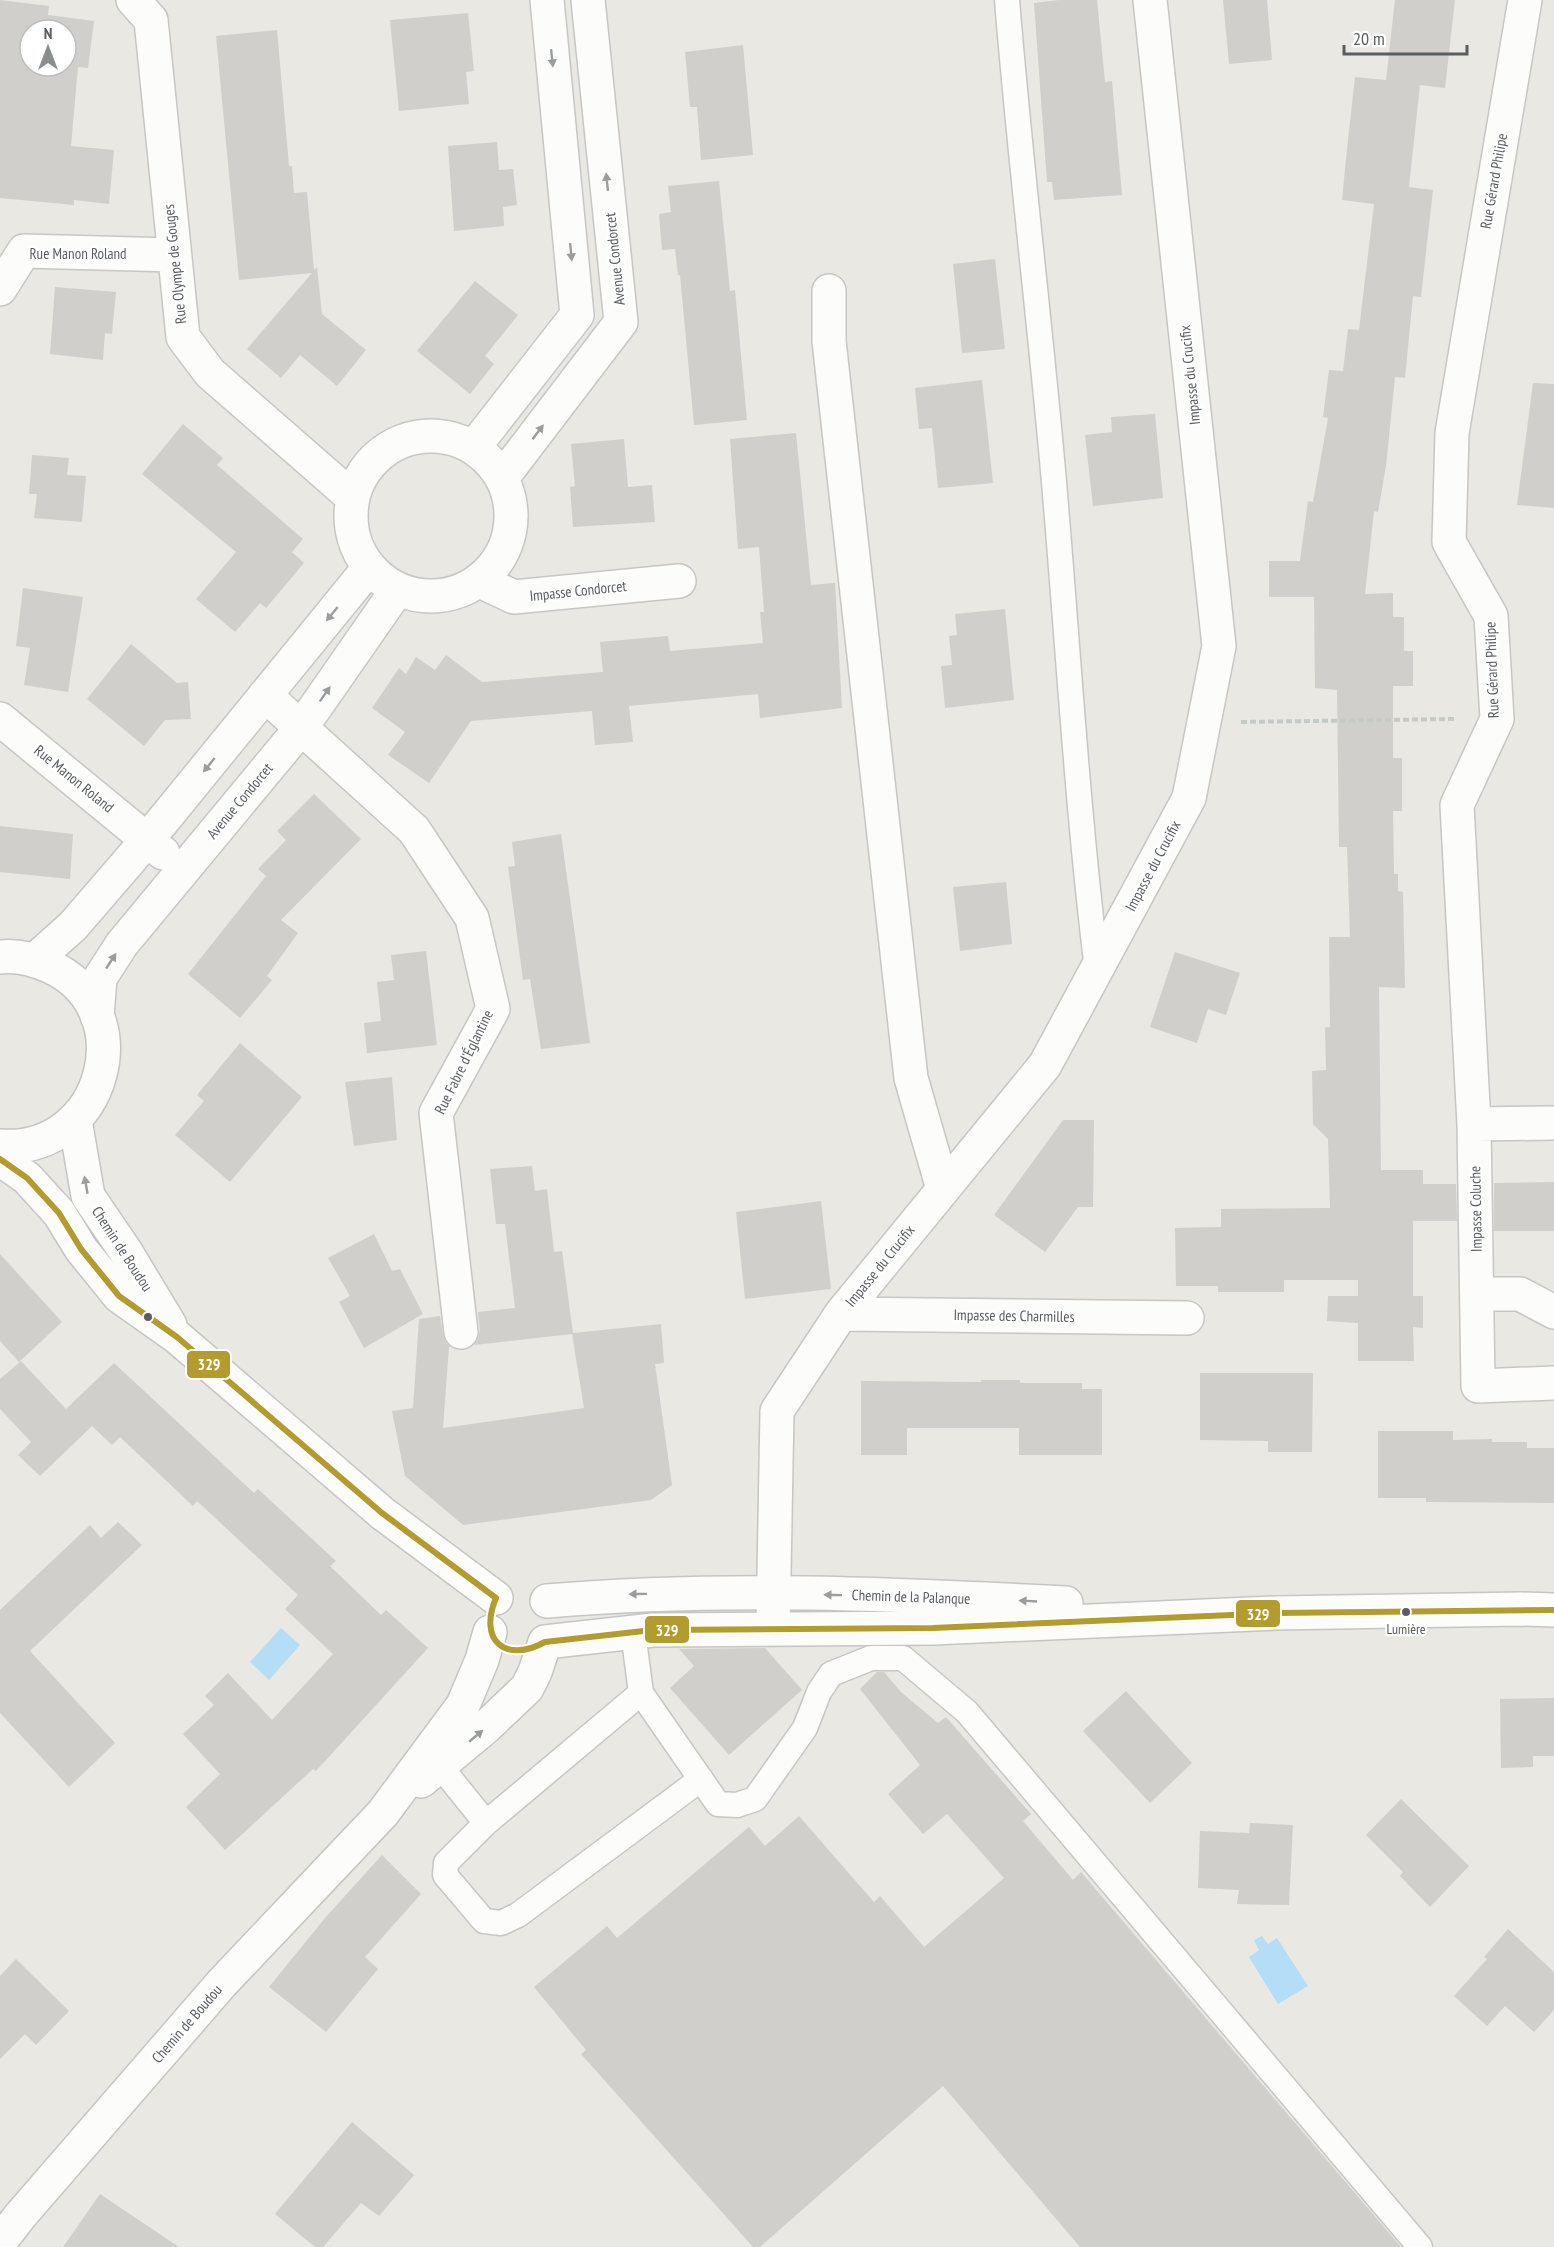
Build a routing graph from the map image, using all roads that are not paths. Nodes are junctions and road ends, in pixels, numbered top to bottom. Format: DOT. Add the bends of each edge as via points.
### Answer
graph roads {
  1 [pos="133,0"];
  2 [pos="547,0"];
  3 [pos="588,0"];
  4 [pos="1007,0"];
  5 [pos="1150,0"];
  6 [pos="1525,0"];
  7 [pos="174,255"];
  8 [pos="0,289"];
  9 [pos="829,291"];
  10 [pos="474,447"];
  11 [pos="502,478"];
  12 [pos="352,496"];
  13 [pos="369,568"];
  14 [pos="480,581"];
  15 [pos="679,581"];
  16 [pos="397,590"];
  17 [pos="265,696"];
  18 [pos="0,718"];
  19 [pos="301,728"];
  20 [pos="148,839"];
  21 [pos="183,870"];
  22 [pos="0,957"];
  23 [pos="35,960"];
  24 [pos="1097,969"];
  25 [pos="97,1016"];
  26 [pos="75,1120"];
  27 [pos="1554,1123"];
  28 [pos="1474,1124"];
  29 [pos="0,1146"];
  30 [pos="0,1159"];
  31 [pos="943,1189"];
  32 [pos="1478,1294"];
  33 [pos="1554,1312"];
  34 [pos="841,1314"];
  35 [pos="1187,1318"];
  36 [pos="461,1332"];
  37 [pos="177,1337"];
  38 [pos="1554,1383"];
  39 [pos="773,1594"];
  40 [pos="496,1598"];
  41 [pos="547,1601"];
  42 [pos="1554,1604"];
  43 [pos="1521,1609"];
  44 [pos="1554,1610"];
  45 [pos="1275,1613"];
  46 [pos="773,1628"];
  47 [pos="490,1632"];
  48 [pos="633,1632"];
  49 [pos="545,1642"];
  50 [pos="641,1693"];
  51 [pos="440,1766"];
  52 [pos="701,1779"];
  53 [pos="382,1813"];
  54 [pos="486,1822"];
  55 [pos="0,2242"];
  56 [pos="1420,2247"];
  1 -- 7 [label="street, Rue Olympe de Gouges" via="150,20"];
  2 -- 10 [label="street, one-way" via="578,315"];
  11 -- 3 [label="street, Avenue Condorcet, one-way" via="621,322"];
  4 -- 24 [label="lane" via="1047,407 1085,874"];
  5 -- 24 [label="street, Impasse du Crucifix" via="1219,646 1189,798"];
  6 -- 28 [label="street, Rue Gérard Philipe" via="1452,433 1449,542 1491,616 1497,719 1456,805"];
  7 -- 8 [label="street, Rue Manon Roland" via="24,251"];
  7 -- 12 [label="street, Rue Olympe de Gouges" via="183,337 210,373"];
  9 -- 31 [label="street" via="829,341 911,1078"];
  10 -- 11 [label="street"];
  10 -- 12 [label="street" via="440,436 412,438 387,449 366,468"];
  11 -- 14 [label="street" via="511,503 511,531 499,561"];
  12 -- 13 [label="street" via="350,524 358,551"];
  13 -- 16 [label="street"];
  13 -- 17 [label="street, one-way"];
  14 -- 15 [label="street, Impasse Condorcet" via="514,597"];
  14 -- 16 [label="street" via="462,591 434,597"];
  19 -- 16 [label="street, Avenue Condorcet, one-way"];
  17 -- 19 [label="street, Rue Fabre d'Églantine"];
  17 -- 20 [label="street, one-way"];
  18 -- 20 [label="street, Rue Manon Roland"];
  19 -- 21 [label="street, Avenue Condorcet"];
  19 -- 36 [label="street, Rue Fabre d'Églantine" via="414,830 472,918 493,1009 436,1113"];
  20 -- 21 [label="street, Rue Manon Roland"];
  20 -- 23 [label="street" via="73,926"];
  25 -- 21 [label="street, Avenue Condorcet, one-way" via="100,978 122,944"];
  22 -- 23 [label="street"];
  23 -- 25 [label="street" via="61,971 82,991"];
  24 -- 31 [label="street, Impasse du Crucifix" via="1045,1065"];
  25 -- 26 [label="street" via="104,1043 102,1071 92,1098"];
  26 -- 29 [label="street" via="54,1136 37,1142"];
  37 -- 26 [label="street, Chemin de Boudou, one-way" via="88,1196"];
  27 -- 28 [label="street"];
  28 -- 32 [label="street, Impasse Coluche"];
  30 -- 37 [label="street, Chemin de Boudou" via="27,1178 59,1213 81,1249 119,1296"];
  31 -- 34 [label="street, Impasse du Crucifix"];
  32 -- 33 [label="street" via="1520,1294"];
  32 -- 38 [label="street, Impasse Coluche" via="1478,1386"];
  34 -- 35 [label="street, Impasse des Charmilles"];
  34 -- 39 [label="street, Impasse du Crucifix" via="777,1411"];
  37 -- 40 [label="street, Chemin de Boudou" via="382,1513"];
  39 -- 41 [label="street, Chemin de la Palanque, one-way" via="633,1594"];
  45 -- 39 [label="street, Chemin de la Palanque, one-way" via="932,1596"];
  39 -- 46 [label="street, Impasse du Crucifix"];
  40 -- 41 [label="street" via="522,1587"];
  40 -- 47 [label="street" via="488,1614"];
  41 -- 49 [label="street" via="553,1622"];
  42 -- 43 [label="street, Chemin de la Palanque"];
  43 -- 44 [label="street, Chemin de la Palanque"];
  43 -- 45 [label="street, Chemin de la Palanque"];
  45 -- 46 [label="street, Chemin de la Palanque" via="933,1628"];
  46 -- 48 [label="street, Chemin de la Palanque"];
  47 -- 49 [label="street" via="504,1649 515,1652 536,1649"];
  47 -- 53 [label="street, Chemin de Boudou" via="463,1705"];
  48 -- 49 [label="street, Chemin de la Palanque"];
  48 -- 50 [label="lane"];
  51 -- 49 [label="street, Chemin de Boudou, one-way" via="527,1688"];
  50 -- 52 [label="lane"];
  50 -- 54 [label="lane"];
  51 -- 53 [label="street, Chemin de Boudou"];
  51 -- 54 [label="lane"];
  52 -- 54 [label="lane" via="501,1923 484,1921 445,1875 446,1863"];
  52 -- 56 [label="lane" via="718,1804 737,1805 755,1799 806,1728 819,1692 831,1674 871,1658 903,1658 967,1712"];
  53 -- 55 [label="street, Chemin de Boudou" via="222,1983"];
}
